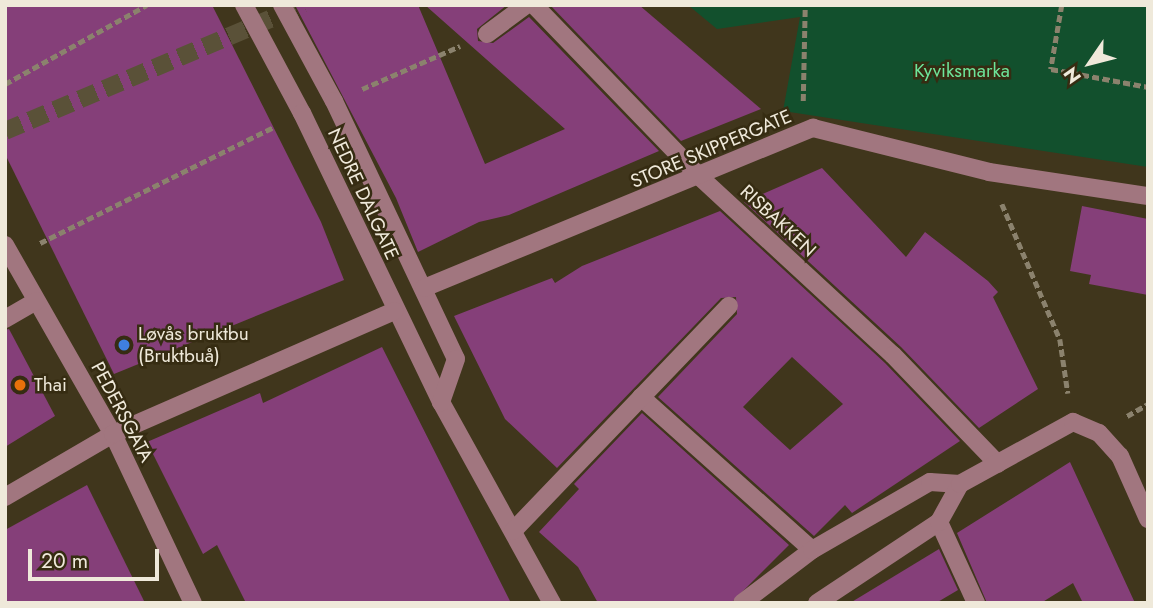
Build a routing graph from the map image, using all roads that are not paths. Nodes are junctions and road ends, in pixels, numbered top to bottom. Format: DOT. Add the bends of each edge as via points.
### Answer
graph roads {
  1 [pos="244,5"];
  2 [pos="282,5"];
  3 [pos="526,5"];
  4 [pos="534,5"];
  5 [pos="488,34"];
  6 [pos="701,177"];
  7 [pos="1148,196"];
  8 [pos="8,251"];
  9 [pos="424,288"];
  10 [pos="36,301"];
  11 [pos="729,306"];
  12 [pos="394,311"];
  13 [pos="5,319"];
  14 [pos="641,397"];
  15 [pos="441,402"];
  16 [pos="113,434"];
  17 [pos="998,464"];
  18 [pos="960,484"];
  19 [pos="5,497"];
  20 [pos="1148,519"];
  21 [pos="939,522"];
  22 [pos="513,531"];
  23 [pos="812,550"];
  24 [pos="193,603"];
  25 [pos="552,603"];
  26 [pos="741,603"];
  27 [pos="817,603"];
  28 [pos="976,603"];
  1 -- 12 [label="street, NEDRE DALGATE" via="302,113"];
  2 -- 9 [label="street, NEDRE DALGATE"];
  3 -- 5 [label="street"];
  4 -- 6 [label="street, RISBAKKEN"];
  6 -- 7 [label="street, STORE SKIPPERGATE" via="813,128 989,172"];
  6 -- 9 [label="street, STORE SKIPPERGATE"];
  6 -- 17 [label="street, RISBAKKEN" via="892,355"];
  8 -- 10 [label="street, PEDERSGATA"];
  9 -- 15 [label="street, NEDRE DALGATE" via="456,359"];
  10 -- 13 [label="street"];
  10 -- 16 [label="street, PEDERSGATA"];
  11 -- 14 [label="street"];
  12 -- 15 [label="street, NEDRE DALGATE"];
  12 -- 16 [label="street"];
  14 -- 22 [label="street"];
  14 -- 23 [label="street"];
  15 -- 22 [label="street, NEDRE DALGATE"];
  16 -- 19 [label="street"];
  16 -- 24 [label="street, PEDERSGATA"];
  17 -- 18 [label="street"];
  17 -- 20 [label="street" via="1073,422 1099,433 1120,456"];
  18 -- 21 [label="street"];
  18 -- 23 [label="street" via="930,482"];
  21 -- 27 [label="street"];
  21 -- 28 [label="street"];
  22 -- 25 [label="street, NEDRE DALGATE"];
  23 -- 26 [label="street"];
}
